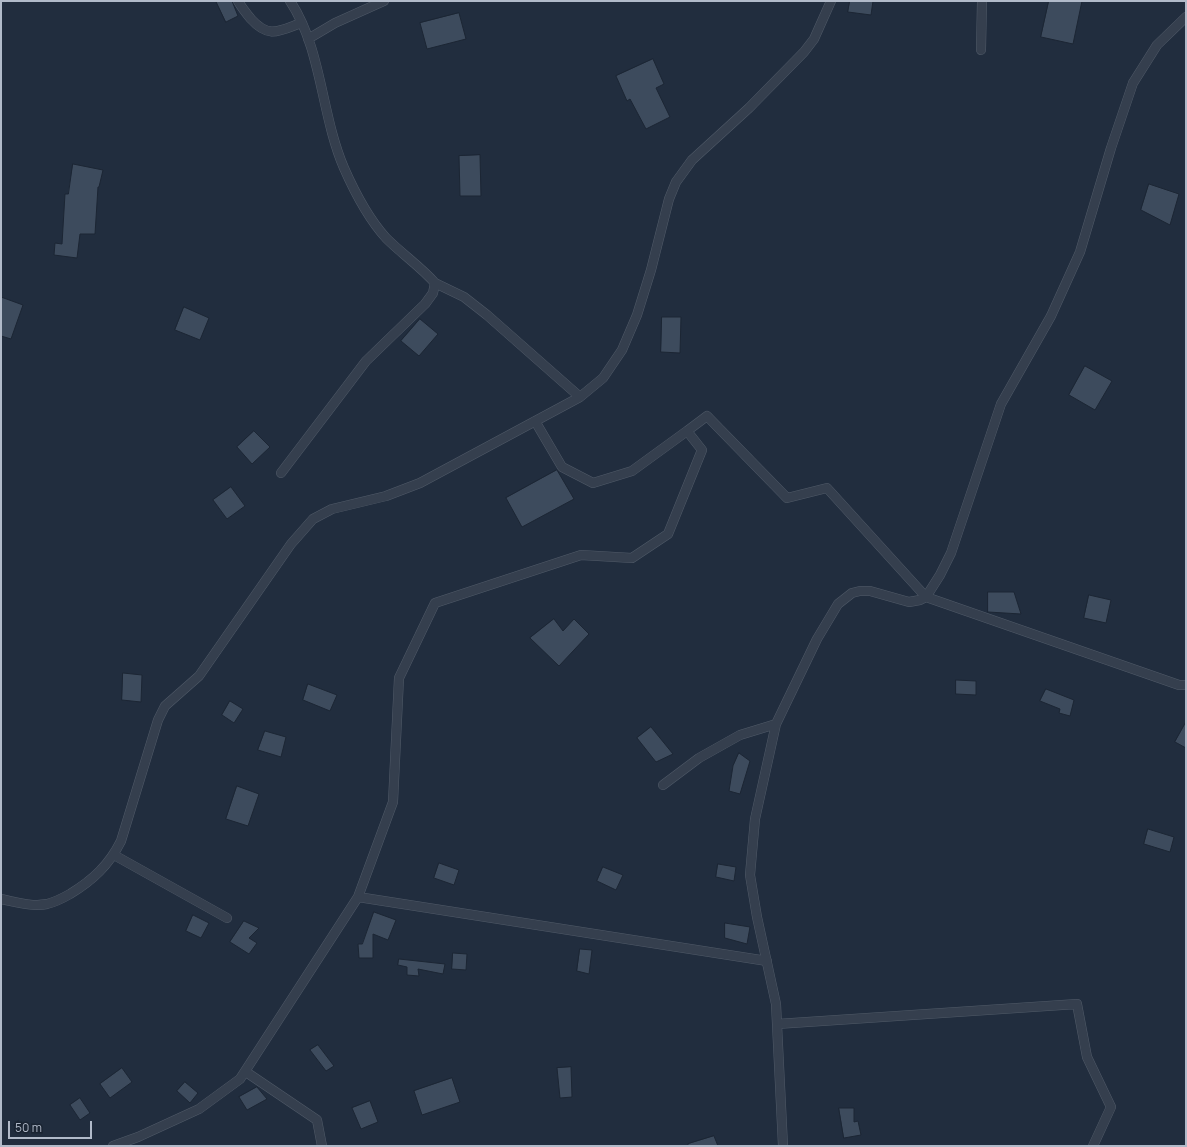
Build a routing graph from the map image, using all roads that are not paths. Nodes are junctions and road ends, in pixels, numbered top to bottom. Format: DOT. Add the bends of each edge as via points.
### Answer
graph roads {
  1 [pos="238,1"];
  2 [pos="290,1"];
  3 [pos="384,1"];
  4 [pos="831,1"];
  5 [pos="982,1"];
  6 [pos="1186,18"];
  7 [pos="301,23"];
  8 [pos="308,38"];
  9 [pos="980,50"];
  10 [pos="436,283"];
  11 [pos="580,397"];
  12 [pos="534,421"];
  13 [pos="687,431"];
  14 [pos="281,473"];
  15 [pos="926,597"];
  16 [pos="1186,685"];
  17 [pos="776,724"];
  18 [pos="663,786"];
  19 [pos="114,855"];
  20 [pos="358,897"];
  21 [pos="1,899"];
  22 [pos="226,918"];
  23 [pos="767,961"];
  24 [pos="777,1024"];
  25 [pos="246,1072"];
  26 [pos="113,1146"];
  27 [pos="322,1146"];
  28 [pos="783,1146"];
  29 [pos="1093,1146"];
  1 -- 7 [label="street" via="260,28 269,32"];
  2 -- 7 [label="street"];
  3 -- 8 [label="street"];
  4 -- 11 [label="street" via="814,39 804,52 749,108 692,160 676,182 637,315 622,350 603,378"];
  5 -- 9 [label="street"];
  6 -- 15 [label="street" via="1157,45 1133,83 1110,148 1080,252 1052,316 1001,404 951,553"];
  7 -- 8 [label="street"];
  8 -- 10 [label="street" via="331,128 344,167 361,204 386,238"];
  10 -- 11 [label="street" via="464,297 487,315"];
  10 -- 14 [label="street" via="425,304 366,361"];
  11 -- 12 [label="street"];
  12 -- 13 [label="street" via="562,468 593,483 632,471"];
  12 -- 19 [label="street" via="420,483 386,496 332,509 314,519 302,531 199,676 165,706 158,720 121,841"];
  13 -- 15 [label="street" via="707,416 787,498 827,488"];
  13 -- 20 [label="street" via="702,450 668,534 632,558 580,555 435,603 399,678 393,802"];
  15 -- 16 [label="street" via="1179,685"];
  15 -- 17 [label="street" via="909,602 870,591 860,591 852,593 838,604 817,638"];
  17 -- 18 [label="street" via="740,735 699,758"];
  17 -- 23 [label="street" via="755,820 750,875"];
  19 -- 21 [label="street" via="86,884 60,900 37,905"];
  19 -- 22 [label="street"];
  20 -- 23 [label="street"];
  20 -- 25 [label="street"];
  23 -- 24 [label="street" via="776,1004"];
  24 -- 28 [label="street"];
  24 -- 29 [label="street" via="1077,1004 1087,1057 1111,1107"];
  25 -- 26 [label="street" via="235,1084 199,1109"];
  25 -- 27 [label="street" via="317,1120"];
}
